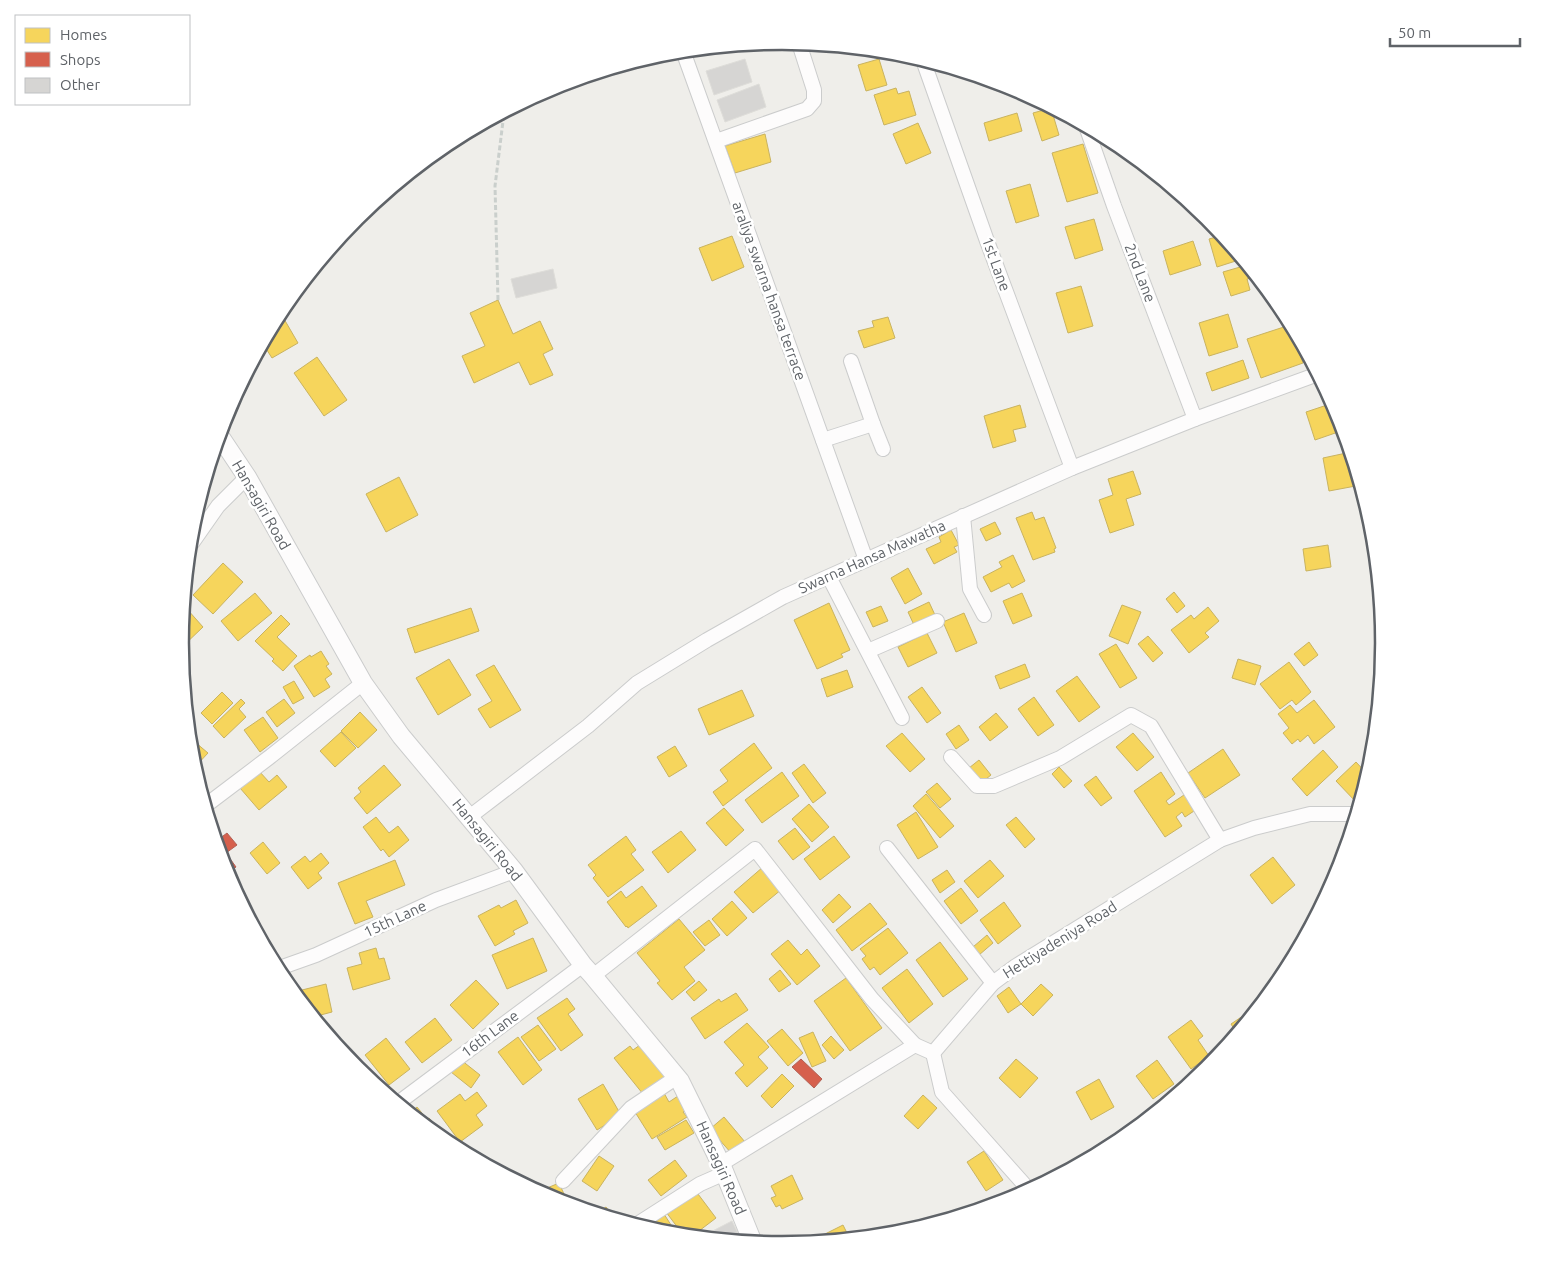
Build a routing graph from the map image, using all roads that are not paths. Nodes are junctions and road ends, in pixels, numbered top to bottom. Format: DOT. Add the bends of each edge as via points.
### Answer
graph roads {
  1 [pos="802,51"];
  2 [pos="686,58"];
  3 [pos="925,67"];
  4 [pos="1090,136"];
  5 [pos="716,141"];
  6 [pos="851,361"];
  7 [pos="1312,376"];
  8 [pos="1195,419"];
  9 [pos="873,424"];
  10 [pos="823,440"];
  11 [pos="224,442"];
  12 [pos="883,449"];
  13 [pos="1072,468"];
  14 [pos="247,477"];
  15 [pos="963,516"];
  16 [pos="199,533"];
  17 [pos="866,560"];
  18 [pos="829,577"];
  19 [pos="984,615"];
  20 [pos="937,621"];
  21 [pos="868,651"];
  22 [pos="363,683"];
  23 [pos="902,718"];
  24 [pos="951,757"];
  25 [pos="210,802"];
  26 [pos="1351,814"];
  27 [pos="468,818"];
  28 [pos="1220,840"];
  29 [pos="887,848"];
  30 [pos="514,871"];
  31 [pos="285,966"];
  32 [pos="588,971"];
  33 [pos="993,983"];
  34 [pos="915,1045"];
  35 [pos="933,1053"];
  36 [pos="677,1077"];
  37 [pos="403,1100"];
  38 [pos="723,1169"];
  39 [pos="564,1180"];
  40 [pos="1025,1185"];
  41 [pos="643,1220"];
  42 [pos="749,1236"];
  1 -- 5 [label="street" via="814,90 814,101 807,109"];
  2 -- 5 [label="street, araliya swarna hansa terrace"];
  3 -- 13 [label="street, 1st Lane"];
  4 -- 8 [label="street, 2nd Lane"];
  5 -- 10 [label="street, araliya swarna hansa terrace"];
  6 -- 9 [label="street"];
  7 -- 8 [label="street, Swarna Hansa Mawatha"];
  8 -- 13 [label="street, Swarna Hansa Mawatha"];
  9 -- 10 [label="street"];
  9 -- 12 [label="street"];
  10 -- 17 [label="street, araliya swarna hansa terrace"];
  11 -- 14 [label="street, Hansagiri Road"];
  13 -- 15 [label="street, Swarna Hansa Mawatha"];
  14 -- 16 [label="street" via="218,506"];
  14 -- 22 [label="street, Hansagiri Road"];
  15 -- 17 [label="street, Swarna Hansa Mawatha"];
  15 -- 19 [label="street" via="970,589"];
  17 -- 18 [label="street, Swarna Hansa Mawatha"];
  18 -- 21 [label="street"];
  18 -- 27 [label="street, Swarna Hansa Mawatha" via="783,597 637,684"];
  20 -- 21 [label="street"];
  21 -- 23 [label="street"];
  22 -- 25 [label="street"];
  22 -- 27 [label="street, Hansagiri Road"];
  24 -- 28 [label="street" via="977,786 994,786 1060,758 1131,716 1151,726"];
  26 -- 28 [label="street, Hettiyadeniya Road" via="1310,814"];
  27 -- 30 [label="street, Hansagiri Road"];
  28 -- 33 [label="street, Hettiyadeniya Road"];
  29 -- 33 [label="street"];
  30 -- 31 [label="street, 15th Lane" via="436,900"];
  30 -- 32 [label="street, Hansagiri Road"];
  32 -- 34 [label="street, 16th Lane" via="755,849 872,999"];
  32 -- 36 [label="street, Hansagiri Road"];
  32 -- 37 [label="street, 16th Lane"];
  33 -- 35 [label="street, Hettiyadeniya Road"];
  34 -- 35 [label="street"];
  34 -- 38 [label="street"];
  35 -- 40 [label="street" via="942,1092"];
  36 -- 38 [label="street, Hansagiri Road"];
  36 -- 39 [label="street" via="631,1108"];
  38 -- 41 [label="street"];
  38 -- 42 [label="street, Hansagiri Road"];
}
